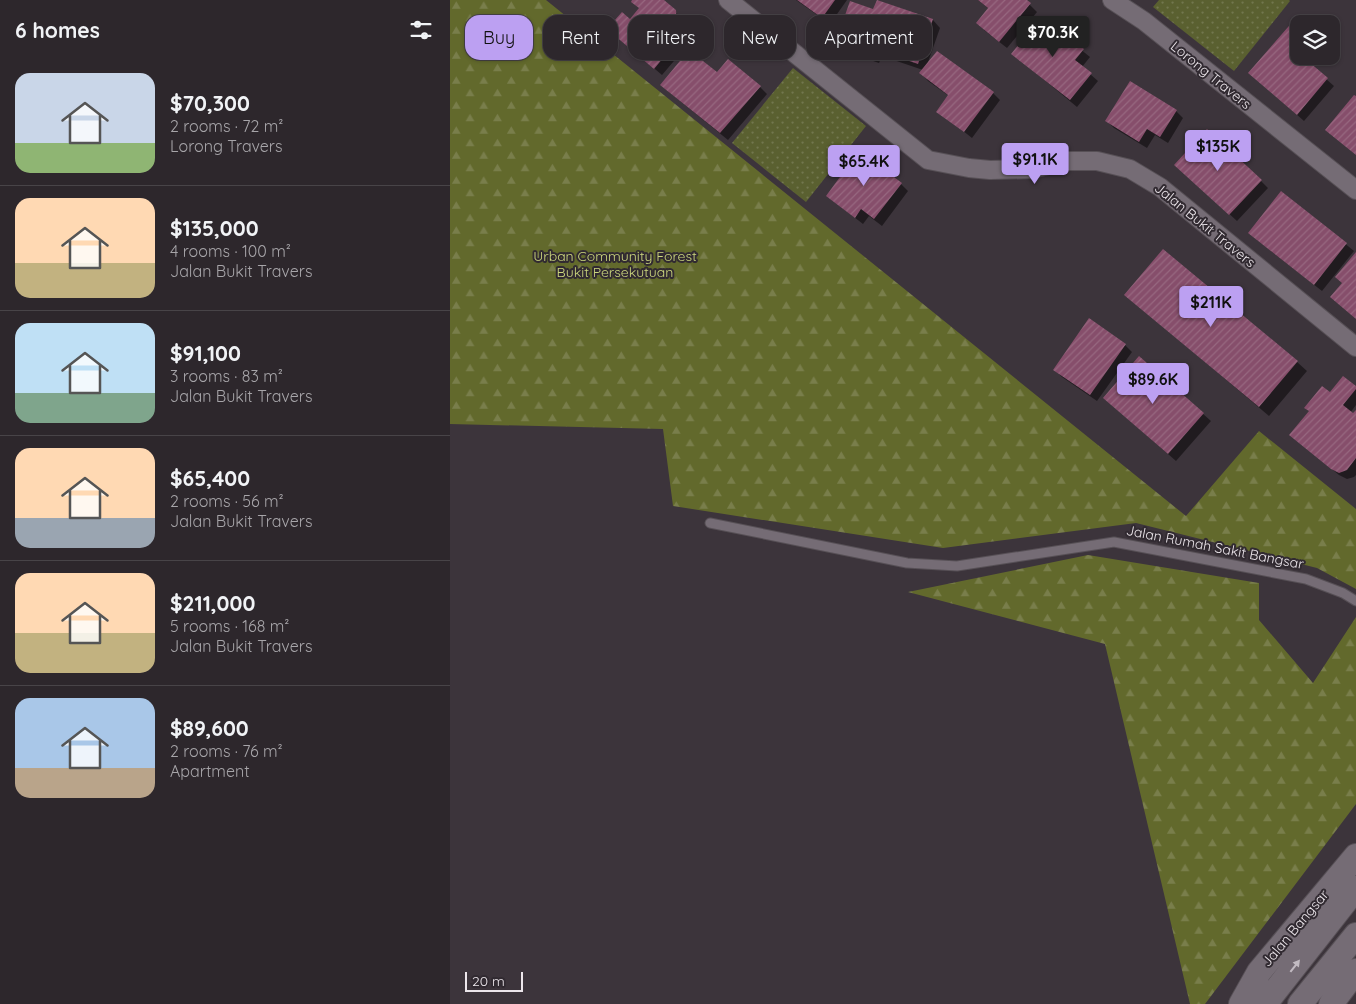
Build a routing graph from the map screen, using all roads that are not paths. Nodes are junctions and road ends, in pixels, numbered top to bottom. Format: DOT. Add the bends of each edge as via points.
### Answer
graph roads {
  1 [pos="728,0"];
  2 [pos="1112,0"];
  3 [pos="1356,190"];
  4 [pos="1356,347"];
  5 [pos="710,523"];
  6 [pos="1356,601"];
  7 [pos="1356,856"];
  8 [pos="1356,888"];
  9 [pos="1356,935"];
  10 [pos="1356,970"];
  11 [pos="1241,1004"];
  12 [pos="1265,1004"];
  13 [pos="1300,1004"];
  14 [pos="1331,1004"];
  1 -- 4 [label="street, Jalan Bukit Travers" via="928,160 990,170 1032,169 1064,161 1097,161 1130,169 1160,187"];
  2 -- 3 [label="street, Lorong Travers" via="1144,21"];
  5 -- 6 [label="lane, Jalan Rumah Sakit Bangsar" via="907,562 958,566 1114,542 1306,579"];
  7 -- 11 [label="main road, Jalan Bangsar" via="1259,972"];
  12 -- 8 [label="main road, one-way"];
  9 -- 13 [label="main road"];
  10 -- 14 [label="main road"];
}
